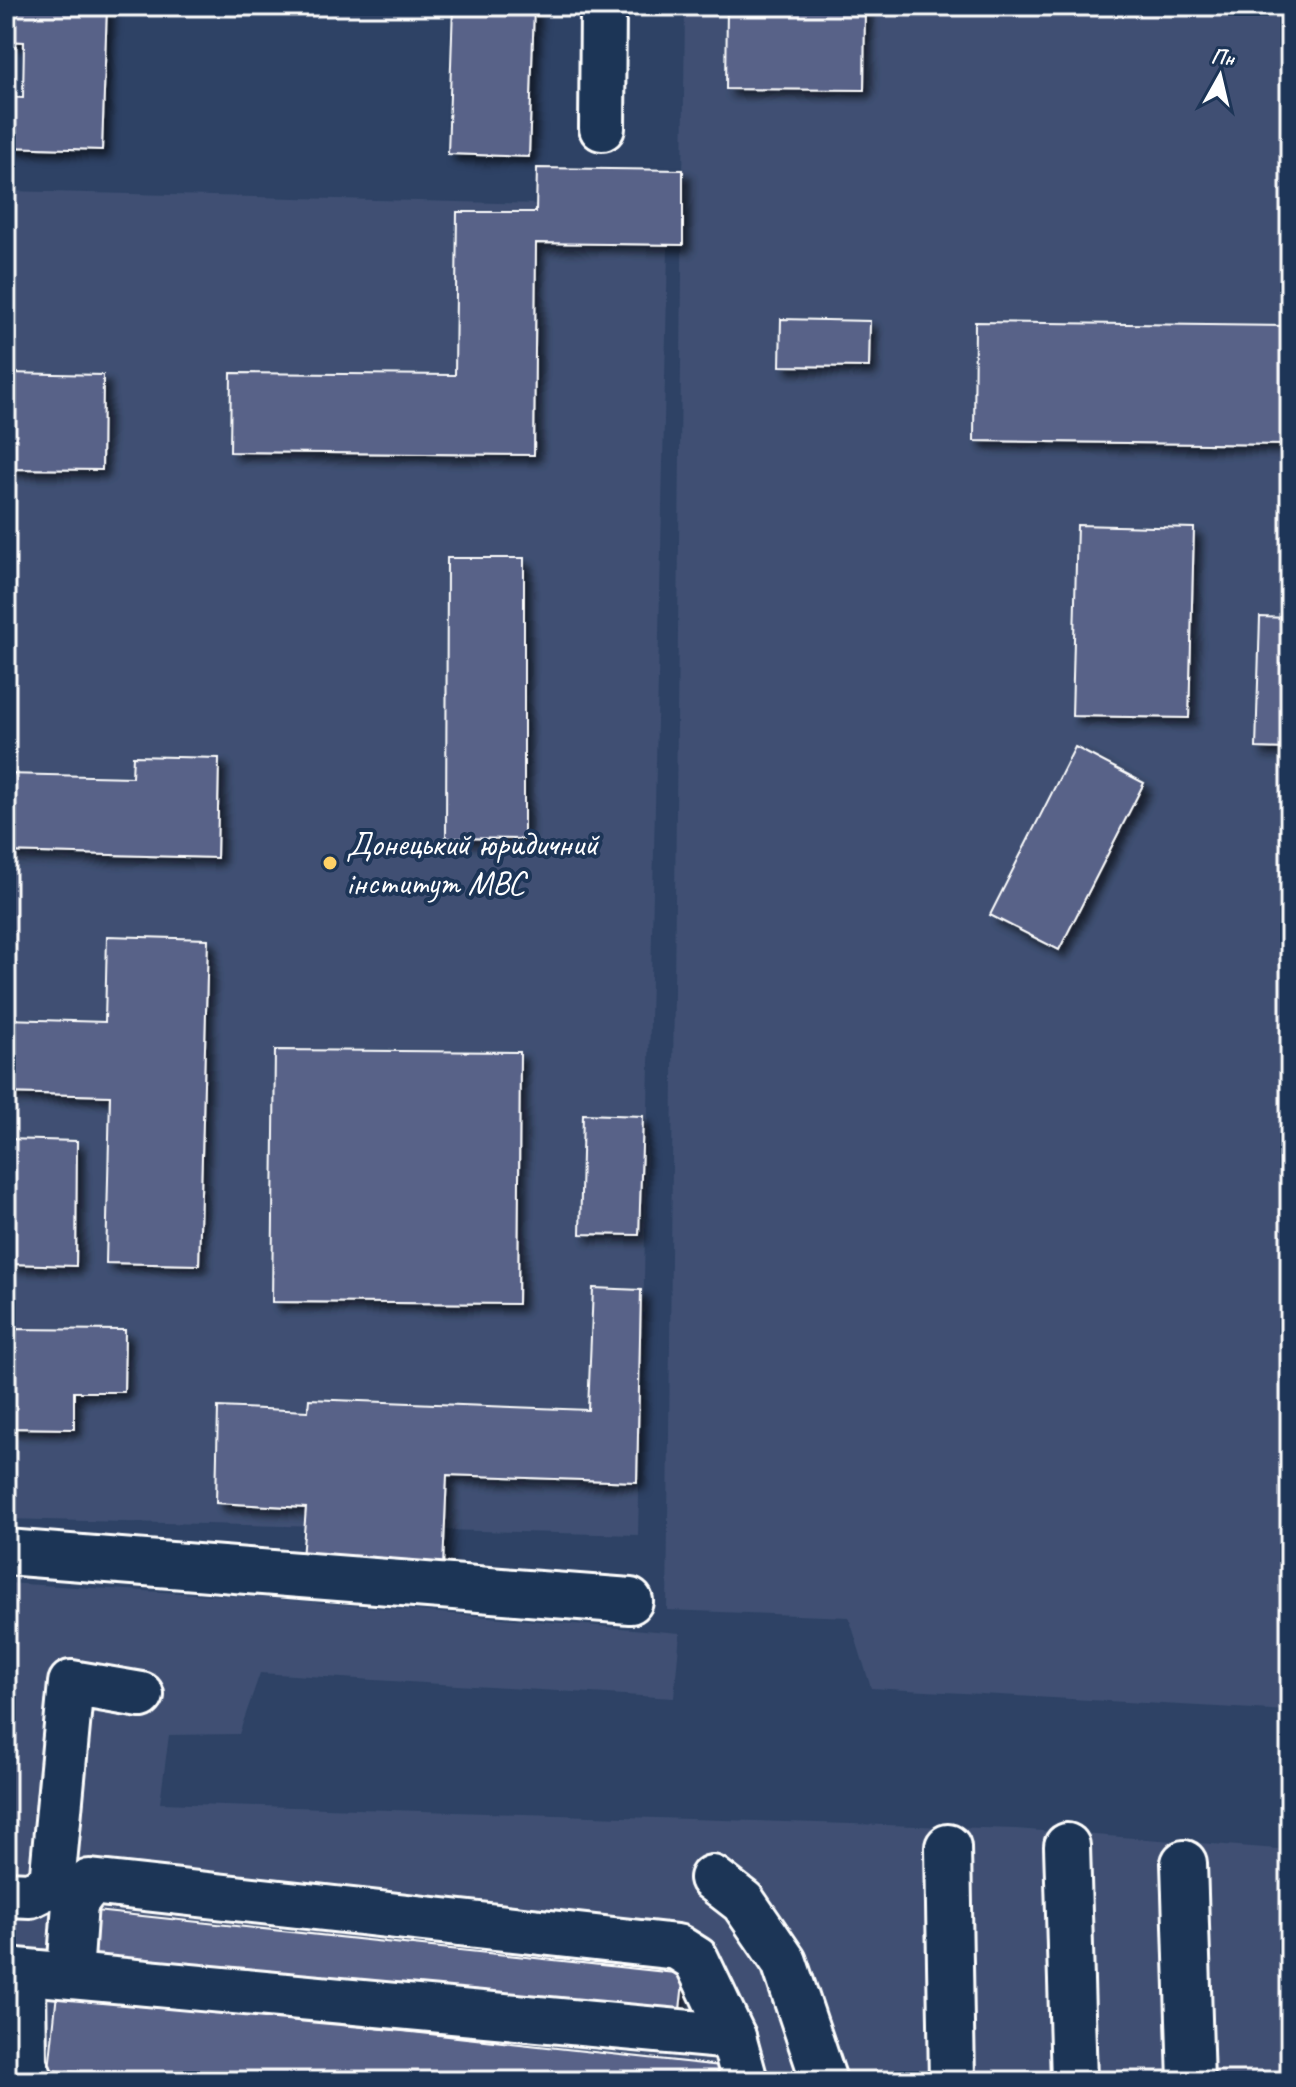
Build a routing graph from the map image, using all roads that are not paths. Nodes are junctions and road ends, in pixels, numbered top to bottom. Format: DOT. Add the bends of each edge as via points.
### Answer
graph roads {
  1 [pos="603,6"];
  2 [pos="602,128"];
  3 [pos="6,1552"];
  4 [pos="630,1601"];
  5 [pos="141,1695"];
  6 [pos="1067,1846"];
  7 [pos="948,1847"];
  8 [pos="1184,1863"];
  9 [pos="712,1878"];
  10 [pos="6,1894"];
  11 [pos="15,1971"];
  12 [pos="70,1975"];
  13 [pos="733,2037"];
  14 [pos="31,2081"];
  15 [pos="745,2081"];
  16 [pos="824,2081"];
  17 [pos="952,2081"];
  18 [pos="1074,2081"];
  19 [pos="1191,2081"];
  1 -- 2 [label="lane"];
  3 -- 4 [label="lane"];
  5 -- 10 [label="lane" via="71,1683 52,1884 30,1895"];
  6 -- 18 [label="lane"];
  7 -- 17 [label="lane"];
  8 -- 19 [label="lane"];
  9 -- 16 [label="lane" via="743,1902 784,1962"];
  11 -- 12 [label="lane"];
  11 -- 14 [label="lane" via="24,2064"];
  12 -- 13 [label="lane"];
  12 -- 13 [label="lane" via="75,1903 90,1882 677,1947 696,1959"];
  13 -- 15 [label="lane"];
}
